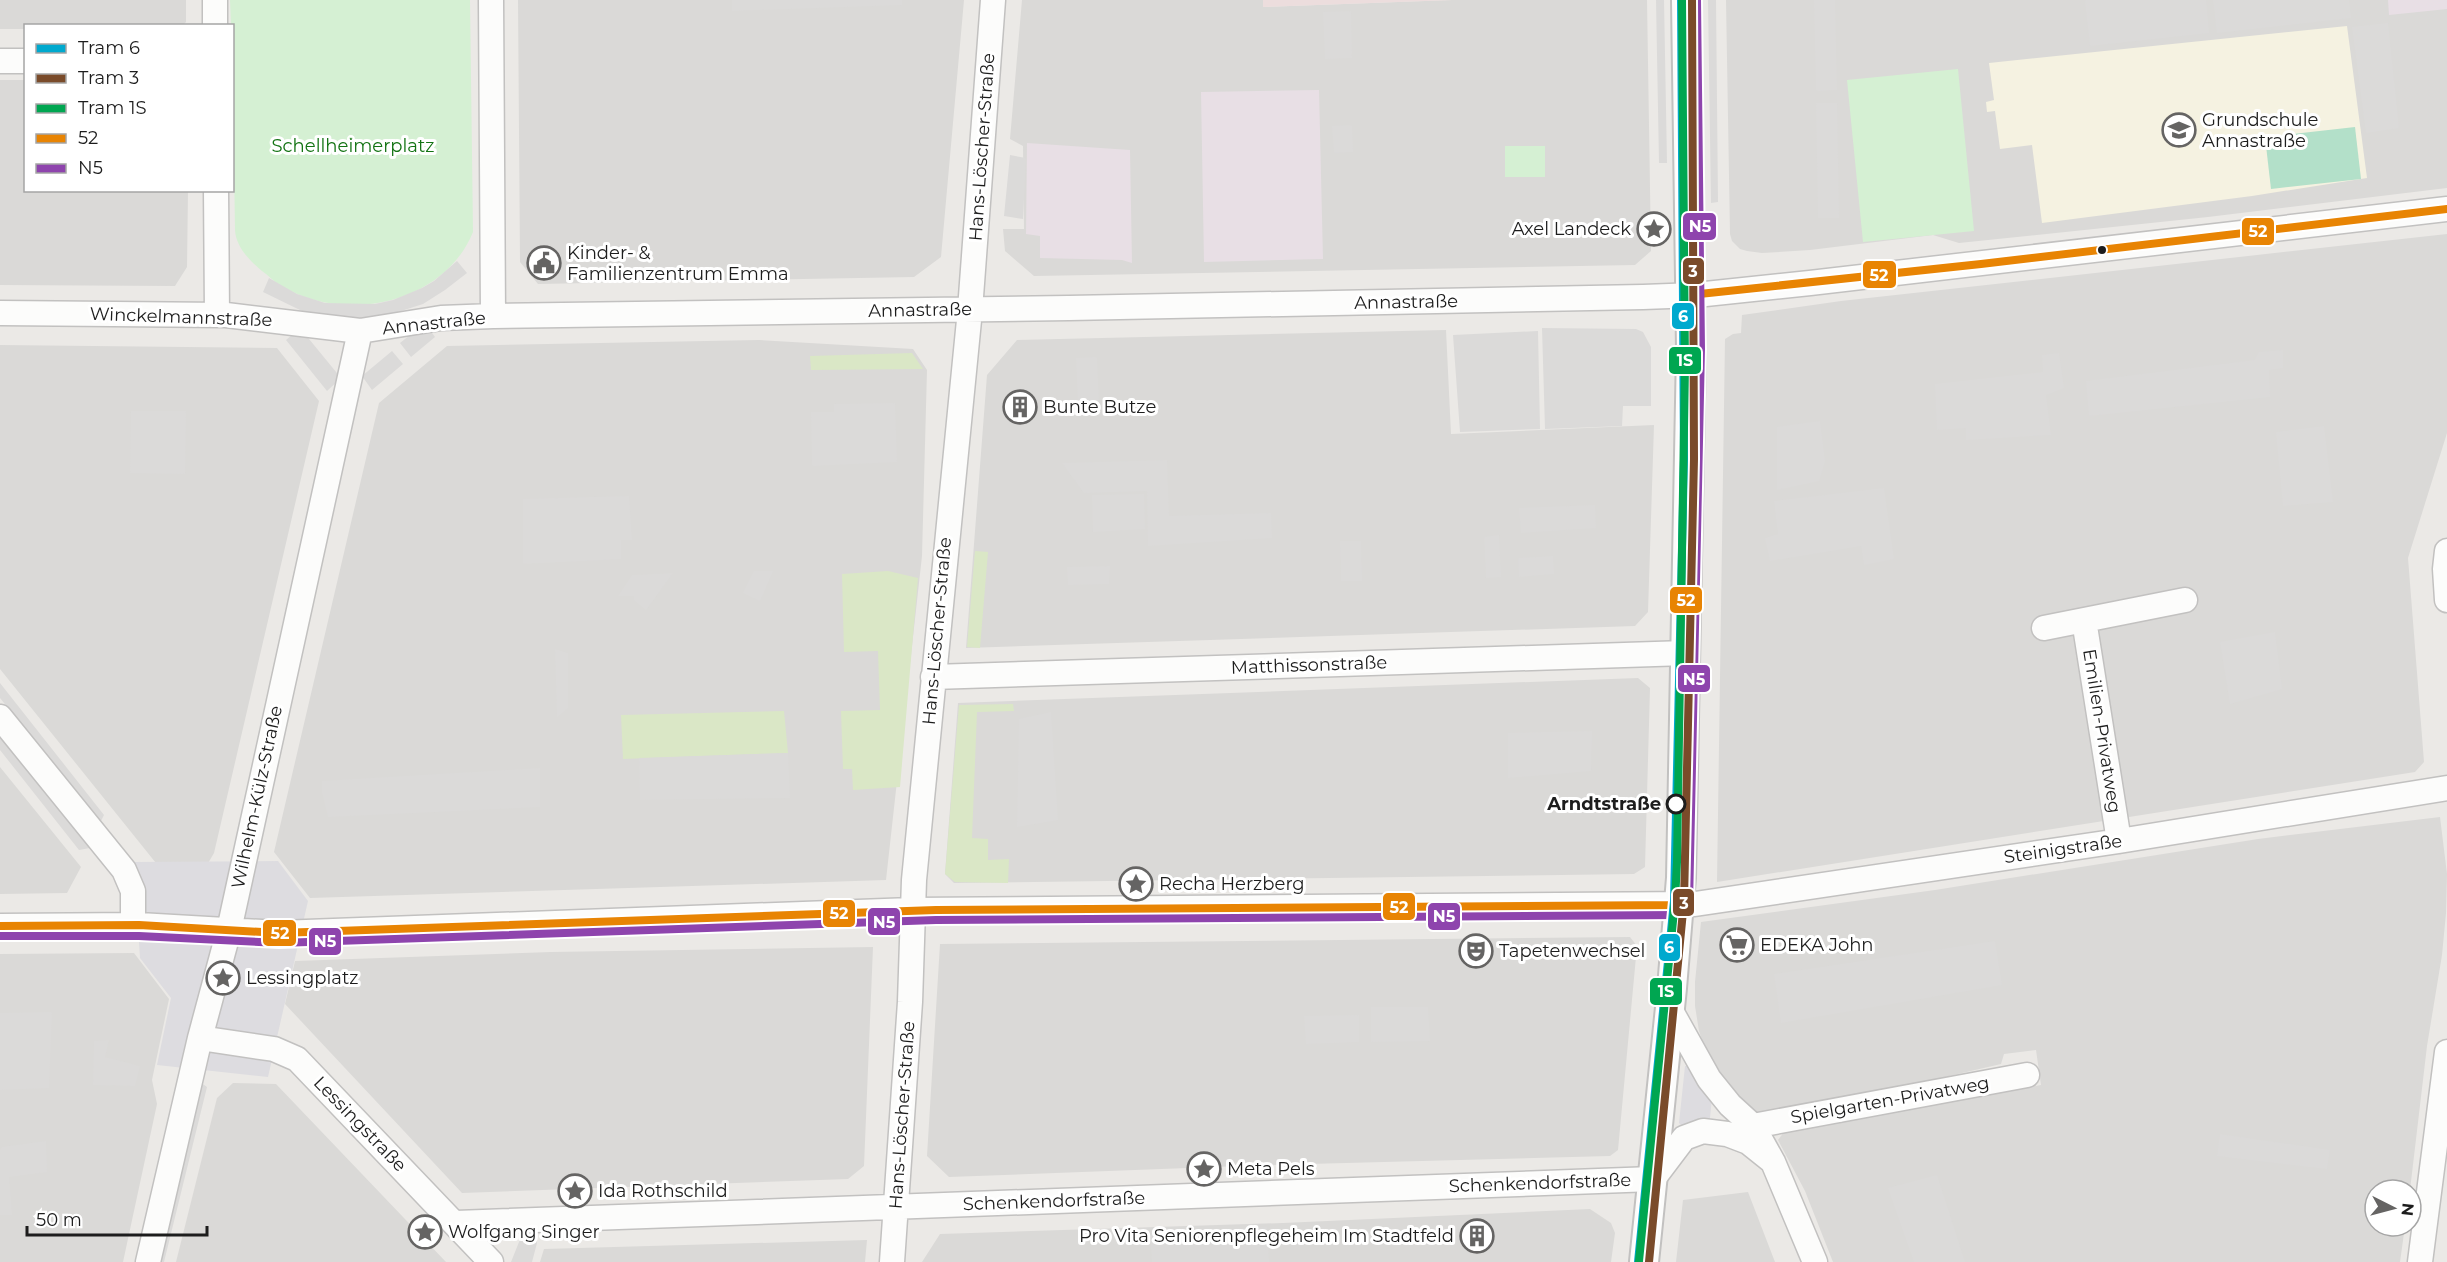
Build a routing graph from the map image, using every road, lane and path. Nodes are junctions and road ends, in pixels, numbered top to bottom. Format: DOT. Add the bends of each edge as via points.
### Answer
graph roads {
  1 [pos="215,0"];
  2 [pos="492,0"];
  3 [pos="993,0"];
  4 [pos="1686,0"];
  5 [pos="215,24"];
  6 [pos="0,61"];
  7 [pos="24,61"];
  8 [pos="216,192"];
  9 [pos="2447,209"];
  10 [pos="1690,295"];
  11 [pos="970,310"];
  12 [pos="0,313"];
  13 [pos="217,314"];
  14 [pos="493,316"];
  15 [pos="360,331"];
  16 [pos="2447,552"];
  17 [pos="2185,600"];
  18 [pos="2447,600"];
  19 [pos="2084,620"];
  20 [pos="2044,628"];
  21 [pos="1686,653"];
  22 [pos="933,677"];
  23 [pos="0,717"];
  24 [pos="2447,788"];
  25 [pos="2119,841"];
  26 [pos="1679,905"];
  27 [pos="912,910"];
  28 [pos="133,925"];
  29 [pos="0,926"];
  30 [pos="229,930"];
  31 [pos="1670,1009"];
  32 [pos="200,1038"];
  33 [pos="2447,1052"];
  34 [pos="2027,1075"];
  35 [pos="1753,1126"];
  36 [pos="1773,1162"];
  37 [pos="1653,1179"];
  38 [pos="896,1206"];
  39 [pos="456,1223"];
  40 [pos="148,1262"];
  41 [pos="491,1262"];
  42 [pos="892,1262"];
  43 [pos="1644,1262"];
  44 [pos="1815,1262"];
  45 [pos="2420,1262"];
  1 -- 5 [label="street"];
  2 -- 14 [label="street"];
  3 -- 11 [label="street, Hans-Löscher-Straße"];
  4 -- 10 [label="street"];
  6 -- 7 [label="street"];
  8 -- 13 [label="street"];
  9 -- 10 [label="street, Annastraße"];
  10 -- 11 [label="street, Annastraße"];
  10 -- 21 [label="street"];
  11 -- 14 [label="street, Annastraße"];
  11 -- 22 [label="street, Hans-Löscher-Straße"];
  12 -- 13 [label="street, Winckelmannstraße"];
  13 -- 15 [label="street, Winckelmannstraße"];
  14 -- 15 [label="street, Annastraße" via="441,318"];
  15 -- 30 [label="street, Wilhelm-Külz-Straße"];
  16 -- 18 [label="street"];
  17 -- 19 [label="street"];
  19 -- 20 [label="street"];
  19 -- 25 [label="street, Emilien-Privatweg"];
  21 -- 22 [label="street, Matthissonstraße"];
  21 -- 26 [label="street"];
  22 -- 27 [label="street, Hans-Löscher-Straße"];
  23 -- 28 [label="street" via="124,870 133,891"];
  24 -- 25 [label="street, Steinigstraße"];
  25 -- 26 [label="street, Steinigstraße"];
  26 -- 27 [label="street"];
  26 -- 31 [label="street"];
  27 -- 30 [label="street" via="297,932"];
  27 -- 38 [label="street, Hans-Löscher-Straße"];
  28 -- 29 [label="street"];
  28 -- 30 [label="street"];
  30 -- 32 [label="street, Wilhelm-Külz-Straße"];
  31 -- 35 [label="street" via="1709,1079"];
  31 -- 37 [label="street"];
  32 -- 39 [label="street, Lessingstraße" via="274,1049 297,1059"];
  32 -- 40 [label="street, Wilhelm-Külz-Straße"];
  33 -- 45 [label="street"];
  34 -- 35 [label="street, Spielgarten-Privatweg"];
  35 -- 36 [label="street"];
  36 -- 37 [label="street" via="1748,1142 1704,1131 1684,1138"];
  36 -- 44 [label="street"];
  37 -- 38 [label="street, Schenkendorfstraße"];
  37 -- 43 [label="street"];
  38 -- 39 [label="street, Schenkendorfstraße"];
  38 -- 42 [label="street, Hans-Löscher-Straße"];
  39 -- 41 [label="street, Lessingstraße"];
}
